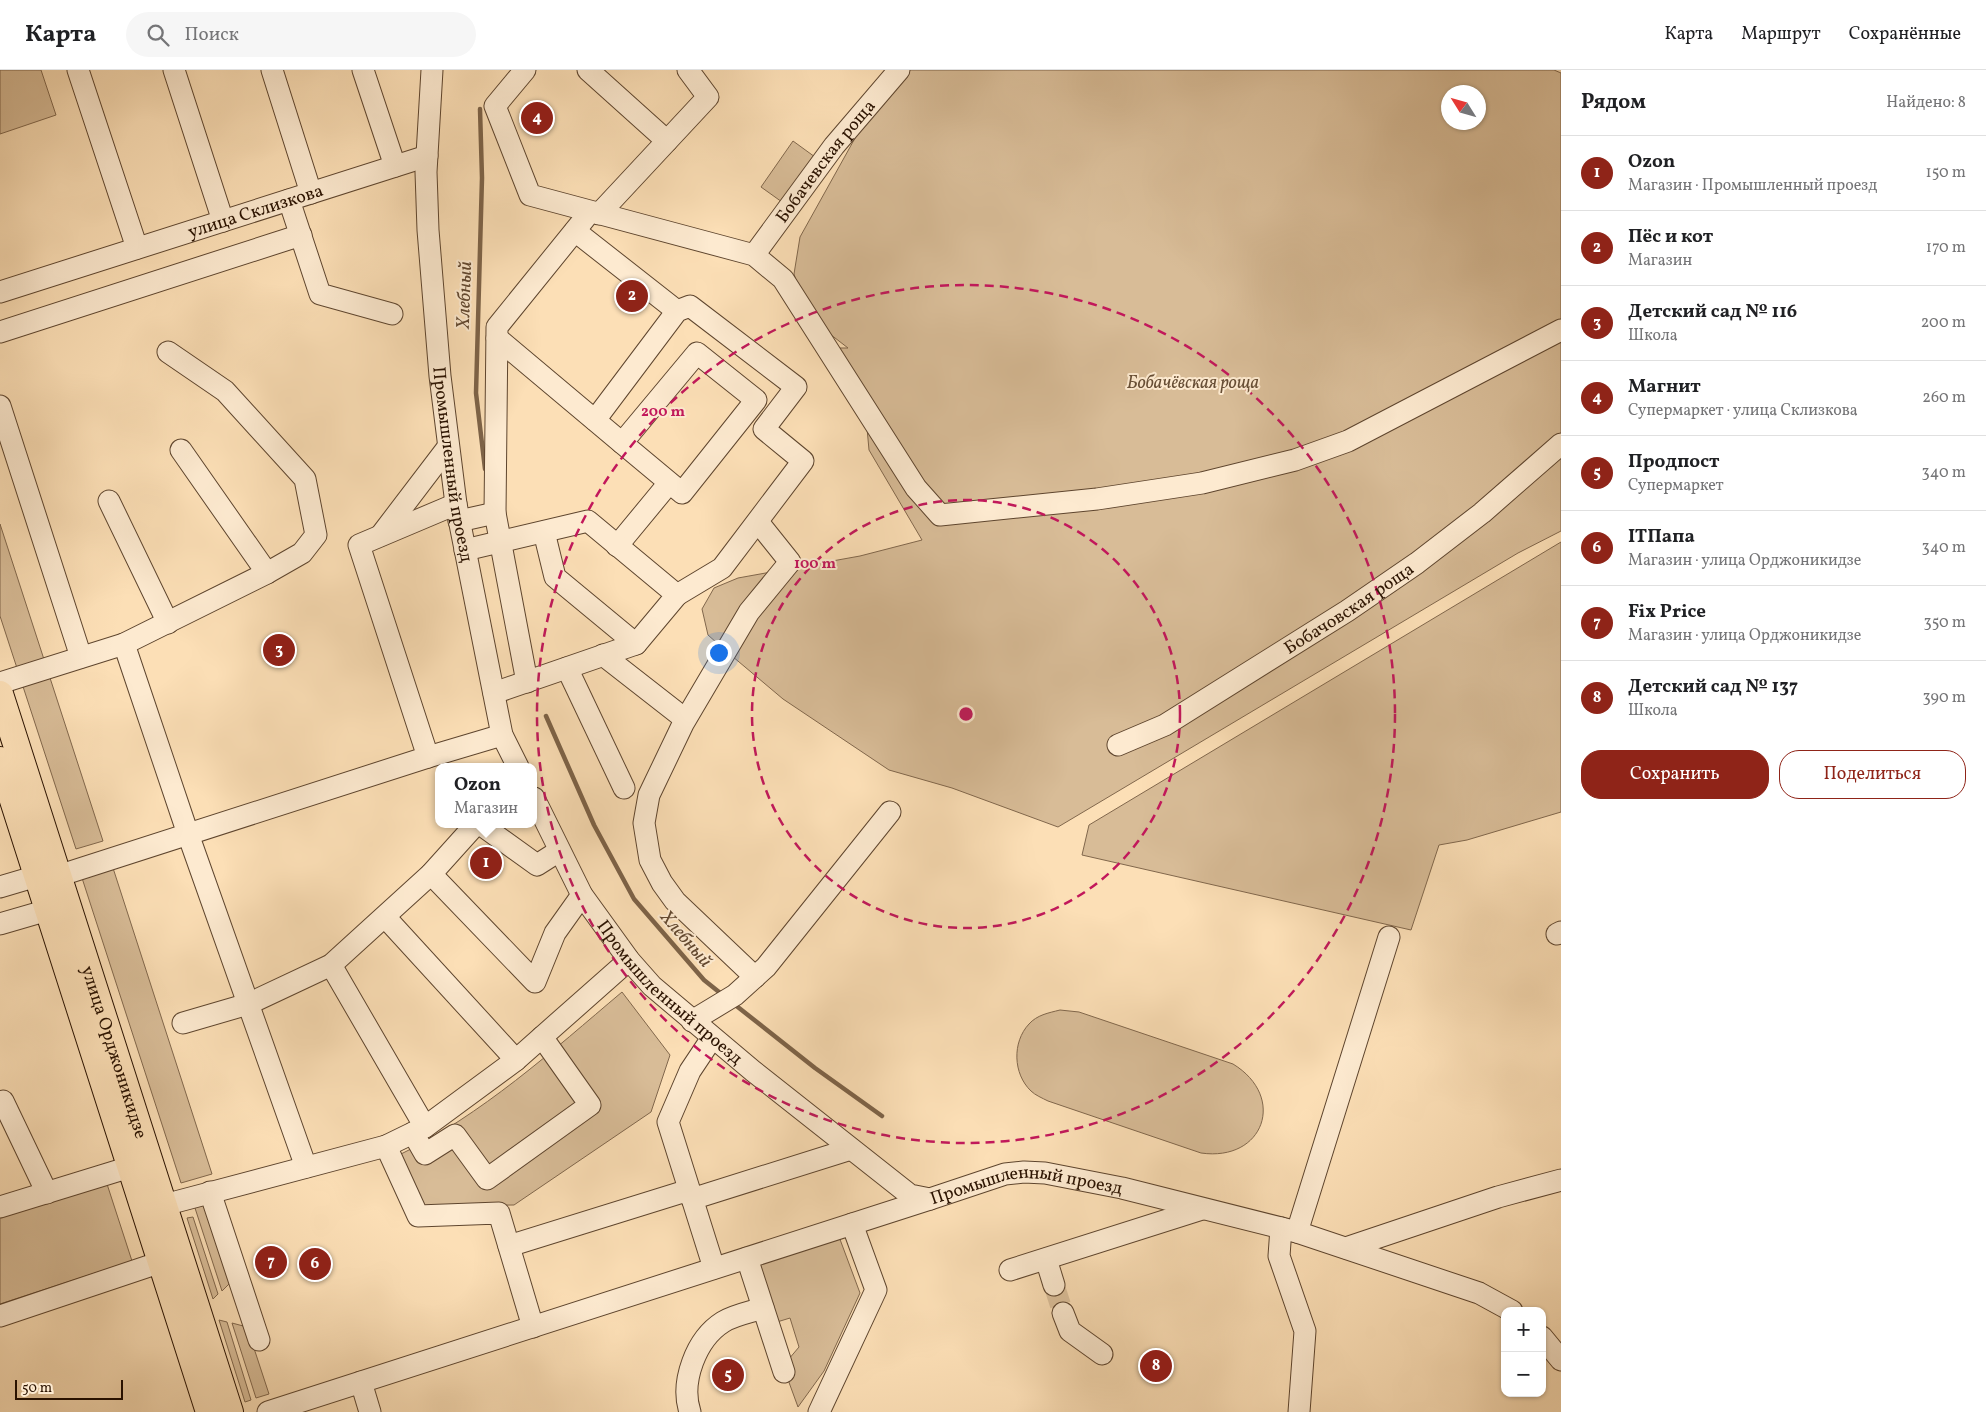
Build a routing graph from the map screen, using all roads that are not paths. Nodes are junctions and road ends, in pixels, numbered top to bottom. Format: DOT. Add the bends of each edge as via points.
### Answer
graph roads {
  1 [pos="78,70"];
  2 [pos="174,70"];
  3 [pos="272,70"];
  4 [pos="363,70"];
  5 [pos="432,70"];
  6 [pos="525,70"];
  7 [pos="588,70"];
  8 [pos="688,70"];
  9 [pos="899,70"];
  10 [pos="667,141"];
  11 [pos="427,156"];
  12 [pos="395,166"];
  13 [pos="311,193"];
  14 [pos="289,200"];
  15 [pos="594,213"];
  16 [pos="223,221"];
  17 [pos="575,231"];
  18 [pos="301,235"];
  19 [pos="137,248"];
  20 [pos="754,255"];
  21 [pos="0,292"];
  22 [pos="677,312"];
  23 [pos="392,314"];
  24 [pos="1561,330"];
  25 [pos="0,332"];
  26 [pos="497,338"];
  27 [pos="168,352"];
  28 [pos="0,406"];
  29 [pos="595,420"];
  30 [pos="622,443"];
  31 [pos="1561,444"];
  32 [pos="448,447"];
  33 [pos="182,450"];
  34 [pos="669,483"];
  35 [pos="109,501"];
  36 [pos="457,513"];
  37 [pos="495,513"];
  38 [pos="758,522"];
  39 [pos="544,532"];
  40 [pos="381,535"];
  41 [pos="500,541"];
  42 [pos="617,546"];
  43 [pos="465,550"];
  44 [pos="267,573"];
  45 [pos="677,595"];
  46 [pos="168,624"];
  47 [pos="124,644"];
  48 [pos="636,644"];
  49 [pos="603,656"];
  50 [pos="80,657"];
  51 [pos="567,668"];
  52 [pos="526,682"];
  53 [pos="0,683"];
  54 [pos="494,693"];
  55 [pos="0,694"];
  56 [pos="685,719"];
  57 [pos="502,735"];
  58 [pos="1118,745"];
  59 [pos="428,757"];
  60 [pos="0,760"];
  61 [pos="516,763"];
  62 [pos="624,788"];
  63 [pos="537,804"];
  64 [pos="890,812"];
  65 [pos="472,828"];
  66 [pos="486,828"];
  67 [pos="188,834"];
  68 [pos="559,851"];
  69 [pos="432,874"];
  70 [pos="48,876"];
  71 [pos="0,887"];
  72 [pos="582,895"];
  73 [pos="48,910"];
  74 [pos="386,918"];
  75 [pos="0,924"];
  76 [pos="1389,937"];
  77 [pos="629,960"];
  78 [pos="331,965"];
  79 [pos="755,977"];
  80 [pos="248,1004"];
  81 [pos="692,1021"];
  82 [pos="183,1023"];
  83 [pos="542,1037"];
  84 [pos="712,1038"];
  85 [pos="516,1060"];
  86 [pos="0,1102"];
  87 [pos="419,1130"];
  88 [pos="386,1146"];
  89 [pos="851,1149"];
  90 [pos="130,1167"];
  91 [pos="306,1167"];
  92 [pos="1561,1180"];
  93 [pos="210,1192"];
  94 [pos="47,1193"];
  95 [pos="160,1193"];
  96 [pos="691,1195"];
  97 [pos="930,1199"];
  98 [pos="0,1208"];
  99 [pos="1202,1209"];
  100 [pos="852,1224"];
  101 [pos="1289,1230"];
  102 [pos="509,1246"];
  103 [pos="1346,1248"];
  104 [pos="747,1258"];
  105 [pos="1046,1259"];
  106 [pos="160,1262"];
  107 [pos="714,1268"];
  108 [pos="1010,1270"];
  109 [pos="1054,1285"];
  110 [pos="1505,1307"];
  111 [pos="763,1308"];
  112 [pos="1063,1313"];
  113 [pos="0,1316"];
  114 [pos="532,1327"];
  115 [pos="259,1340"];
  116 [pos="1546,1342"];
  117 [pos="1102,1354"];
  118 [pos="1561,1360"];
  119 [pos="784,1372"];
  120 [pos="361,1382"];
  121 [pos="209,1412"];
  122 [pos="230,1412"];
  123 [pos="268,1412"];
  124 [pos="370,1412"];
  125 [pos="690,1412"];
  126 [pos="819,1412"];
  127 [pos="1300,1412"];
  1 -- 19 [label="street"];
  2 -- 16 [label="street"];
  3 -- 13 [label="street"];
  4 -- 12 [label="street"];
  5 -- 11 [label="street"];
  6 -- 15 [label="street" via="495,106 530,195"];
  7 -- 10 [label="street"];
  8 -- 10 [label="street" via="708,97"];
  9 -- 20 [label="street, Бобачевская роща" via="834,146"];
  10 -- 15 [label="street"];
  11 -- 12 [label="street, улица Склизкова"];
  11 -- 32 [label="street, Промышленный проезд" via="428,230"];
  12 -- 13 [label="street, улица Склизкова"];
  13 -- 14 [label="street, улица Склизкова"];
  14 -- 16 [label="street, улица Склизкова"];
  14 -- 18 [label="street"];
  15 -- 17 [label="street"];
  15 -- 20 [label="street"];
  16 -- 19 [label="street, улица Склизкова"];
  17 -- 22 [label="street"];
  17 -- 26 [label="street" via="497,327"];
  18 -- 23 [label="street" via="320,294"];
  18 -- 25 [label="street"];
  19 -- 21 [label="street, улица Склизкова"];
  20 -- 24 [label="street" via="782,278 916,488 940,514 1097,500 1202,483 1295,460 1348,441"];
  22 -- 29 [label="street"];
  22 -- 38 [label="street" via="690,306 796,387 764,429 803,461"];
  26 -- 29 [label="street"];
  26 -- 37 [label="street"];
  27 -- 44 [label="street" via="225,391 305,479 316,536 302,553"];
  28 -- 50 [label="street"];
  29 -- 30 [label="street"];
  30 -- 34 [label="street"];
  30 -- 34 [label="street" via="697,353 756,400 682,493"];
  31 -- 58 [label="street, Бобачовская роща" via="1482,513 1386,584 1165,725"];
  32 -- 36 [label="street, Промышленный проезд"];
  32 -- 40 [label="street"];
  33 -- 44 [label="street"];
  34 -- 42 [label="street"];
  35 -- 46 [label="street"];
  36 -- 37 [label="street"];
  36 -- 40 [label="street"];
  36 -- 43 [label="street, Промышленный проезд"];
  37 -- 41 [label="street"];
  38 -- 45 [label="street" via="722,568"];
  38 -- 56 [label="street" via="790,562 749,612"];
  39 -- 41 [label="street"];
  39 -- 42 [label="street" via="588,521"];
  39 -- 48 [label="street" via="555,577"];
  40 -- 59 [label="street" via="359,545"];
  41 -- 43 [label="street"];
  41 -- 52 [label="street"];
  42 -- 45 [label="street"];
  43 -- 54 [label="street, Промышленный проезд"];
  44 -- 46 [label="street"];
  45 -- 48 [label="street"];
  46 -- 47 [label="street"];
  47 -- 50 [label="street"];
  47 -- 67 [label="street"];
  48 -- 49 [label="street"];
  49 -- 51 [label="street"];
  49 -- 56 [label="street"];
  50 -- 53 [label="street"];
  51 -- 52 [label="street"];
  51 -- 62 [label="street"];
  52 -- 54 [label="street"];
  54 -- 57 [label="street, Промышленный проезд"];
  55 -- 70 [label="main road, улица Орджоникидзе"];
  56 -- 79 [label="street" via="649,795 644,823 650,860 675,901"];
  57 -- 59 [label="street"];
  57 -- 61 [label="street, Промышленный проезд"];
  59 -- 67 [label="street"];
  60 -- 70 [label="main road, улица Орджоникидзе"];
  63 -- 68 [label="street, Промышленный проезд"];
  64 -- 79 [label="street"];
  65 -- 69 [label="street"];
  66 -- 68 [label="street" via="537,865"];
  67 -- 70 [label="street"];
  67 -- 80 [label="street"];
  68 -- 72 [label="street, Промышленный проезд"];
  69 -- 72 [label="street" via="535,982 555,933"];
  69 -- 74 [label="street"];
  70 -- 71 [label="street"];
  70 -- 73 [label="main road, улица Орджоникидзе"];
  70 -- 95 [label="main road, улица Орджоникидзе"];
  72 -- 77 [label="street, Промышленный проезд"];
  73 -- 75 [label="street"];
  73 -- 90 [label="main road, улица Орджоникидзе"];
  74 -- 78 [label="street"];
  74 -- 85 [label="street"];
  76 -- 101 [label="street"];
  77 -- 81 [label="street, Промышленный проезд" via="652,986"];
  77 -- 83 [label="street"];
  78 -- 80 [label="street"];
  78 -- 87 [label="street"];
  79 -- 81 [label="street" via="735,995"];
  80 -- 82 [label="street"];
  80 -- 91 [label="street"];
  81 -- 84 [label="street, Промышленный проезд"];
  83 -- 85 [label="street"];
  83 -- 87 [label="street" via="590,1105 487,1179 455,1135 425,1154"];
  84 -- 89 [label="street, Промышленный проезд"];
  84 -- 96 [label="street" via="690,1071 668,1122"];
  85 -- 87 [label="street"];
  86 -- 94 [label="street" via="4,1101"];
  87 -- 88 [label="street"];
  88 -- 91 [label="street"];
  88 -- 102 [label="street" via="418,1216 499,1213"];
  89 -- 96 [label="street"];
  89 -- 97 [label="street, Промышленный проезд" via="910,1195"];
  90 -- 94 [label="street"];
  90 -- 95 [label="main road" via="144,1170"];
  90 -- 106 [label="main road, улица Орджоникидзе"];
  91 -- 93 [label="street"];
  92 -- 103 [label="street"];
  93 -- 95 [label="street"];
  93 -- 115 [label="street"];
  94 -- 98 [label="street"];
  95 -- 122 [label="main road, улица Орджоникидзе"];
  96 -- 102 [label="street"];
  96 -- 107 [label="street"];
  97 -- 99 [label="street, Промышленный проезд" via="996,1177 1030,1172 1122,1188"];
  97 -- 100 [label="street"];
  99 -- 101 [label="street, Промышленный проезд"];
  99 -- 105 [label="street"];
  100 -- 104 [label="street"];
  100 -- 126 [label="street" via="876,1290"];
  101 -- 103 [label="street, Промышленный проезд"];
  101 -- 127 [label="street" via="1279,1256 1305,1331"];
  102 -- 114 [label="street"];
  103 -- 110 [label="street, Промышленный проезд" via="1479,1293"];
  104 -- 107 [label="street"];
  104 -- 111 [label="street"];
  105 -- 108 [label="street"];
  105 -- 109 [label="street"];
  106 -- 113 [label="street"];
  106 -- 121 [label="main road, улица Орджоникидзе"];
  107 -- 114 [label="street"];
  111 -- 119 [label="street"];
  111 -- 125 [label="street" via="723,1322 706,1338 689,1375 686,1391"];
  112 -- 117 [label="street" via="1070,1331"];
  114 -- 120 [label="street"];
  116 -- 118 [label="street"];
  120 -- 123 [label="street"];
  120 -- 124 [label="street"];
}
